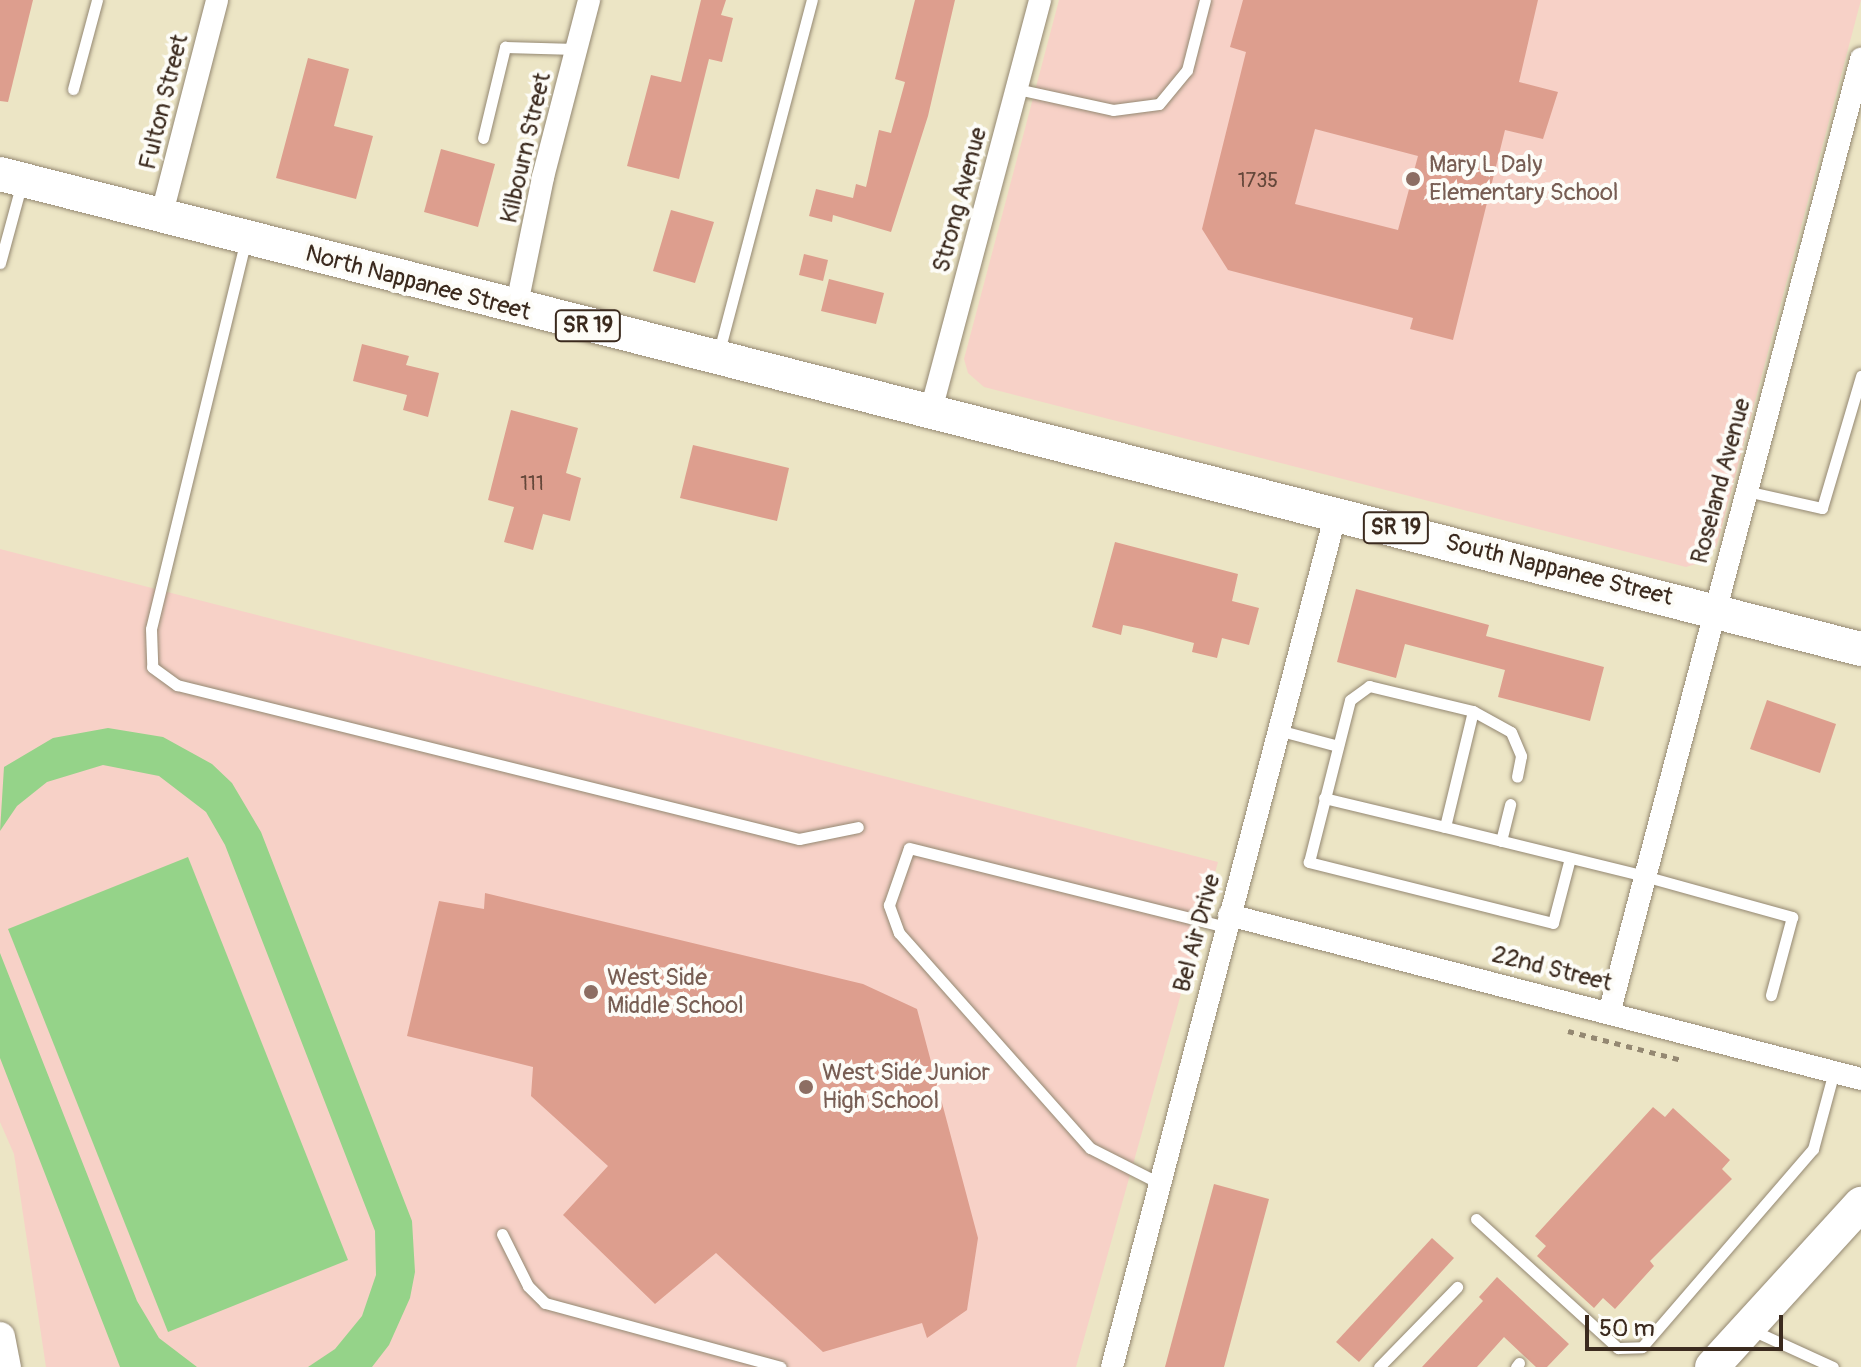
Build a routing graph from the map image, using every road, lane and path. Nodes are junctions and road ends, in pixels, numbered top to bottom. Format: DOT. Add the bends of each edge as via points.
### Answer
graph roads {
  1 [pos="97,0"];
  2 [pos="217,0"];
  3 [pos="589,0"];
  4 [pos="812,0"];
  5 [pos="1040,0"];
  6 [pos="1205,0"];
  7 [pos="576,49"];
  8 [pos="1861,59"];
  9 [pos="73,89"];
  10 [pos="1017,89"];
  11 [pos="483,138"];
  12 [pos="11,177"];
  13 [pos="161,217"];
  14 [pos="246,238"];
  15 [pos="0,263"];
  16 [pos="516,309"];
  17 [pos="717,359"];
  18 [pos="1861,376"];
  19 [pos="930,414"];
  20 [pos="1746,491"];
  21 [pos="1336,513"];
  22 [pos="1714,610"];
  23 [pos="1861,649"];
  24 [pos="1473,711"];
  25 [pos="1278,730"];
  26 [pos="1338,746"];
  27 [pos="1517,777"];
  28 [pos="1324,798"];
  29 [pos="1510,804"];
  30 [pos="858,827"];
  31 [pos="1445,827"];
  32 [pos="1501,841"];
  33 [pos="1570,858"];
  34 [pos="1644,876"];
  35 [pos="1227,921"];
  36 [pos="1771,995"];
  37 [pos="1610,1010"];
  38 [pos="1834,1071"];
  39 [pos="1861,1079"];
  40 [pos="1159,1183"];
  41 [pos="1861,1204"];
  42 [pos="1476,1219"];
  43 [pos="502,1234"];
  44 [pos="1457,1287"];
  45 [pos="1747,1329"];
  46 [pos="0,1337"];
  47 [pos="6,1367"];
  48 [pos="780,1367"];
  49 [pos="1112,1367"];
  50 [pos="1379,1367"];
  51 [pos="1712,1367"];
  52 [pos="1833,1367"];
  1 -- 9 [label="lane"];
  2 -- 13 [label="street, Fulton Street"];
  3 -- 7 [label="street, Kilbourn Street"];
  4 -- 17 [label="lane"];
  5 -- 10 [label="street, Strong Avenue"];
  6 -- 10 [label="lane" via="1187,70 1159,104 1113,110"];
  7 -- 11 [label="lane" via="505,47"];
  7 -- 16 [label="street, Kilbourn Street"];
  8 -- 20 [label="street, Roseland Avenue"];
  10 -- 19 [label="street, Strong Avenue"];
  12 -- 13 [label="main road, North Nappanee Street / SR 19"];
  12 -- 15 [label="lane"];
  13 -- 14 [label="main road, North Nappanee Street / SR 19"];
  14 -- 16 [label="main road, North Nappanee Street / SR 19"];
  14 -- 30 [label="lane" via="151,629 152,667 177,685 799,839"];
  16 -- 17 [label="main road, North Nappanee Street / SR 19"];
  17 -- 19 [label="main road, North Nappanee Street / SR 19"];
  18 -- 20 [label="lane" via="1822,508"];
  19 -- 21 [label="main road, South Nappanee Street / SR 19"];
  20 -- 22 [label="street, Roseland Avenue"];
  21 -- 22 [label="main road, South Nappanee Street / SR 19"];
  21 -- 25 [label="street, Bel Air Drive"];
  22 -- 23 [label="main road, South Nappanee Street / SR 19"];
  22 -- 34 [label="street, Roseland Avenue"];
  24 -- 26 [label="lane" via="1369,686 1350,700"];
  24 -- 27 [label="lane" via="1511,732 1521,756"];
  24 -- 31 [label="lane"];
  25 -- 26 [label="lane"];
  25 -- 35 [label="street, Bel Air Drive"];
  26 -- 28 [label="lane"];
  28 -- 31 [label="lane"];
  28 -- 33 [label="lane" via="1309,862 1553,923"];
  29 -- 32 [label="lane"];
  31 -- 32 [label="lane"];
  32 -- 33 [label="lane"];
  33 -- 34 [label="lane"];
  34 -- 36 [label="lane" via="1792,917"];
  34 -- 37 [label="street, Roseland Avenue"];
  35 -- 37 [label="street, 22nd Street"];
  35 -- 40 [label="street, Bel Air Drive"];
  35 -- 40 [label="lane" via="909,848 889,905 899,933 1090,1148"];
  37 -- 38 [label="street, 22nd Street"];
  38 -- 39 [label="street, 22nd Street"];
  38 -- 42 [label="lane" via="1813,1149 1642,1347 1618,1348"];
  40 -- 49 [label="street, Bel Air Drive"];
  41 -- 45 [label="main road"];
  43 -- 48 [label="lane" via="528,1286 545,1303"];
  44 -- 50 [label="lane"];
  45 -- 51 [label="main road"];
  45 -- 52 [label="lane"];
  46 -- 47 [label="main road"];
}
